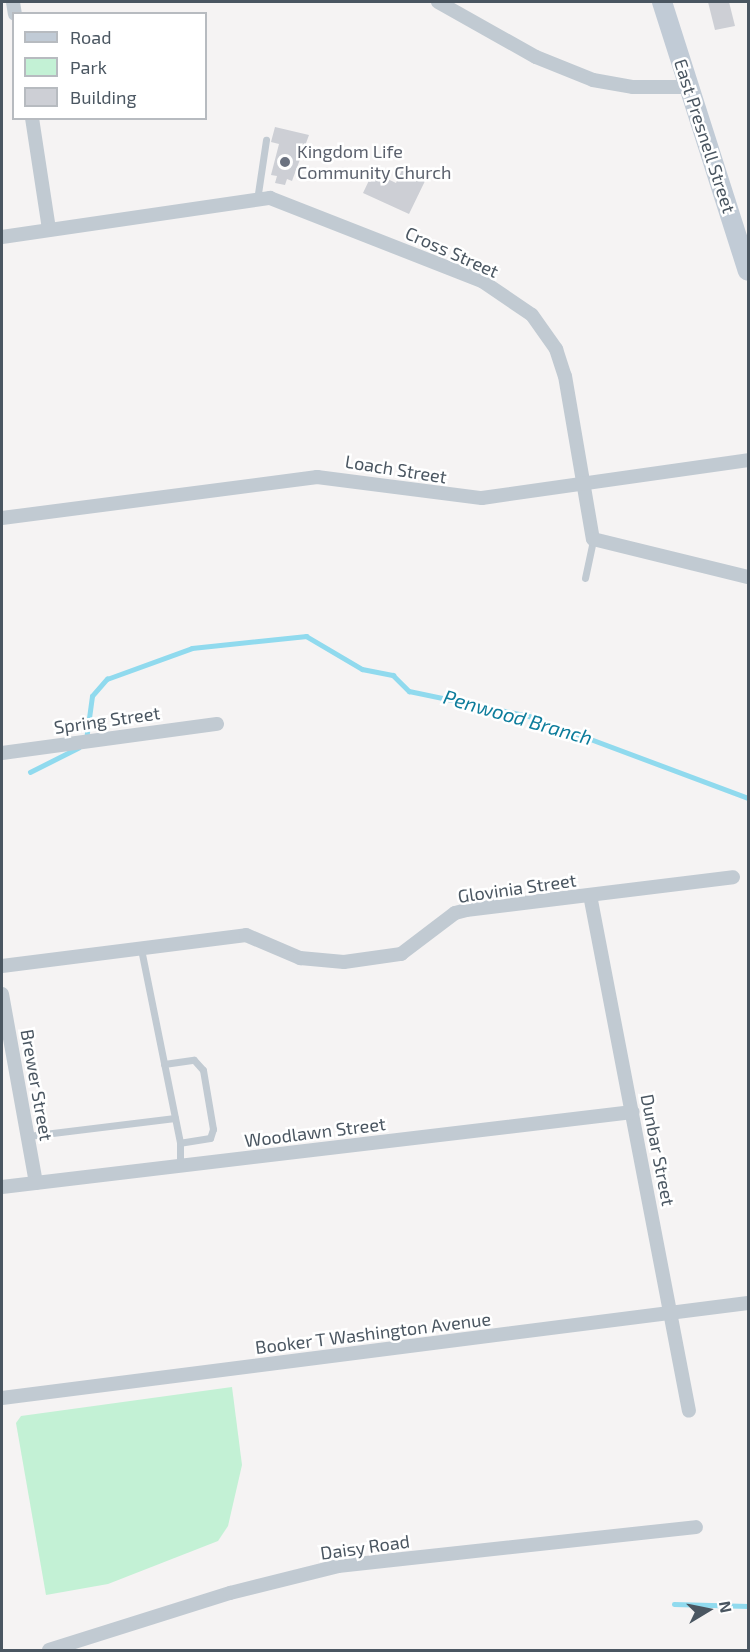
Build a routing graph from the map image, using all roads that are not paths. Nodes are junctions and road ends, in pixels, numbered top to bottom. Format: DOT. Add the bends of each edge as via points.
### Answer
graph roads {
  1 [pos="438,2"];
  2 [pos="662,2"];
  3 [pos="689,87"];
  4 [pos="32,120"];
  5 [pos="266,140"];
  6 [pos="257,200"];
  7 [pos="49,229"];
  8 [pos="2,237"];
  9 [pos="748,271"];
  10 [pos="748,460"];
  11 [pos="580,484"];
  12 [pos="2,518"];
  13 [pos="593,539"];
  14 [pos="748,577"];
  15 [pos="585,578"];
  16 [pos="217,724"];
  17 [pos="2,753"];
  18 [pos="733,877"];
  19 [pos="590,896"];
  20 [pos="141,949"];
  21 [pos="2,966"];
  22 [pos="2,994"];
  23 [pos="164,1064"];
  24 [pos="633,1112"];
  25 [pos="175,1118"];
  26 [pos="28,1136"];
  27 [pos="180,1143"];
  28 [pos="180,1166"];
  29 [pos="36,1183"];
  30 [pos="2,1187"];
  31 [pos="748,1303"];
  32 [pos="671,1313"];
  33 [pos="2,1398"];
  34 [pos="689,1411"];
  35 [pos="696,1527"];
  36 [pos="49,1650"];
  1 -- 3 [label="street" via="536,57 593,80 633,87"];
  2 -- 3 [label="main road, East Presnell Street"];
  3 -- 9 [label="main road, East Presnell Street"];
  4 -- 7 [label="street"];
  5 -- 6 [label="lane"];
  6 -- 7 [label="street, Cross Street"];
  6 -- 11 [label="street, Cross Street" via="270,198 316,214 482,281 532,315 556,349 565,376"];
  7 -- 8 [label="street, Cross Street"];
  10 -- 11 [label="street, Loach Street"];
  11 -- 12 [label="street, Loach Street" via="483,498 317,477"];
  11 -- 13 [label="street, Cross Street"];
  13 -- 14 [label="street"];
  13 -- 15 [label="lane"];
  16 -- 17 [label="street, Spring Street"];
  18 -- 19 [label="street, Glovinia Street"];
  19 -- 20 [label="street, Glovinia Street" via="466,910 455,913 401,954 344,962 300,958 246,935"];
  19 -- 24 [label="street, Dunbar Street"];
  20 -- 21 [label="street, Glovinia Street"];
  20 -- 23 [label="lane"];
  22 -- 26 [label="street, Brewer Street"];
  23 -- 25 [label="lane"];
  23 -- 27 [label="lane" via="194,1060 203,1070 213,1129 210,1138"];
  24 -- 28 [label="street, Woodlawn Street"];
  24 -- 32 [label="street, Dunbar Street"];
  25 -- 26 [label="lane"];
  25 -- 27 [label="lane"];
  26 -- 29 [label="street, Brewer Street"];
  27 -- 28 [label="lane"];
  28 -- 29 [label="street, Woodlawn Street"];
  29 -- 30 [label="street, Woodlawn Street"];
  31 -- 32 [label="street, Booker T Washington Avenue"];
  32 -- 33 [label="street, Booker T Washington Avenue"];
  32 -- 34 [label="street, Dunbar Street"];
  35 -- 36 [label="street, Daisy Road" via="338,1566 230,1593"];
}
